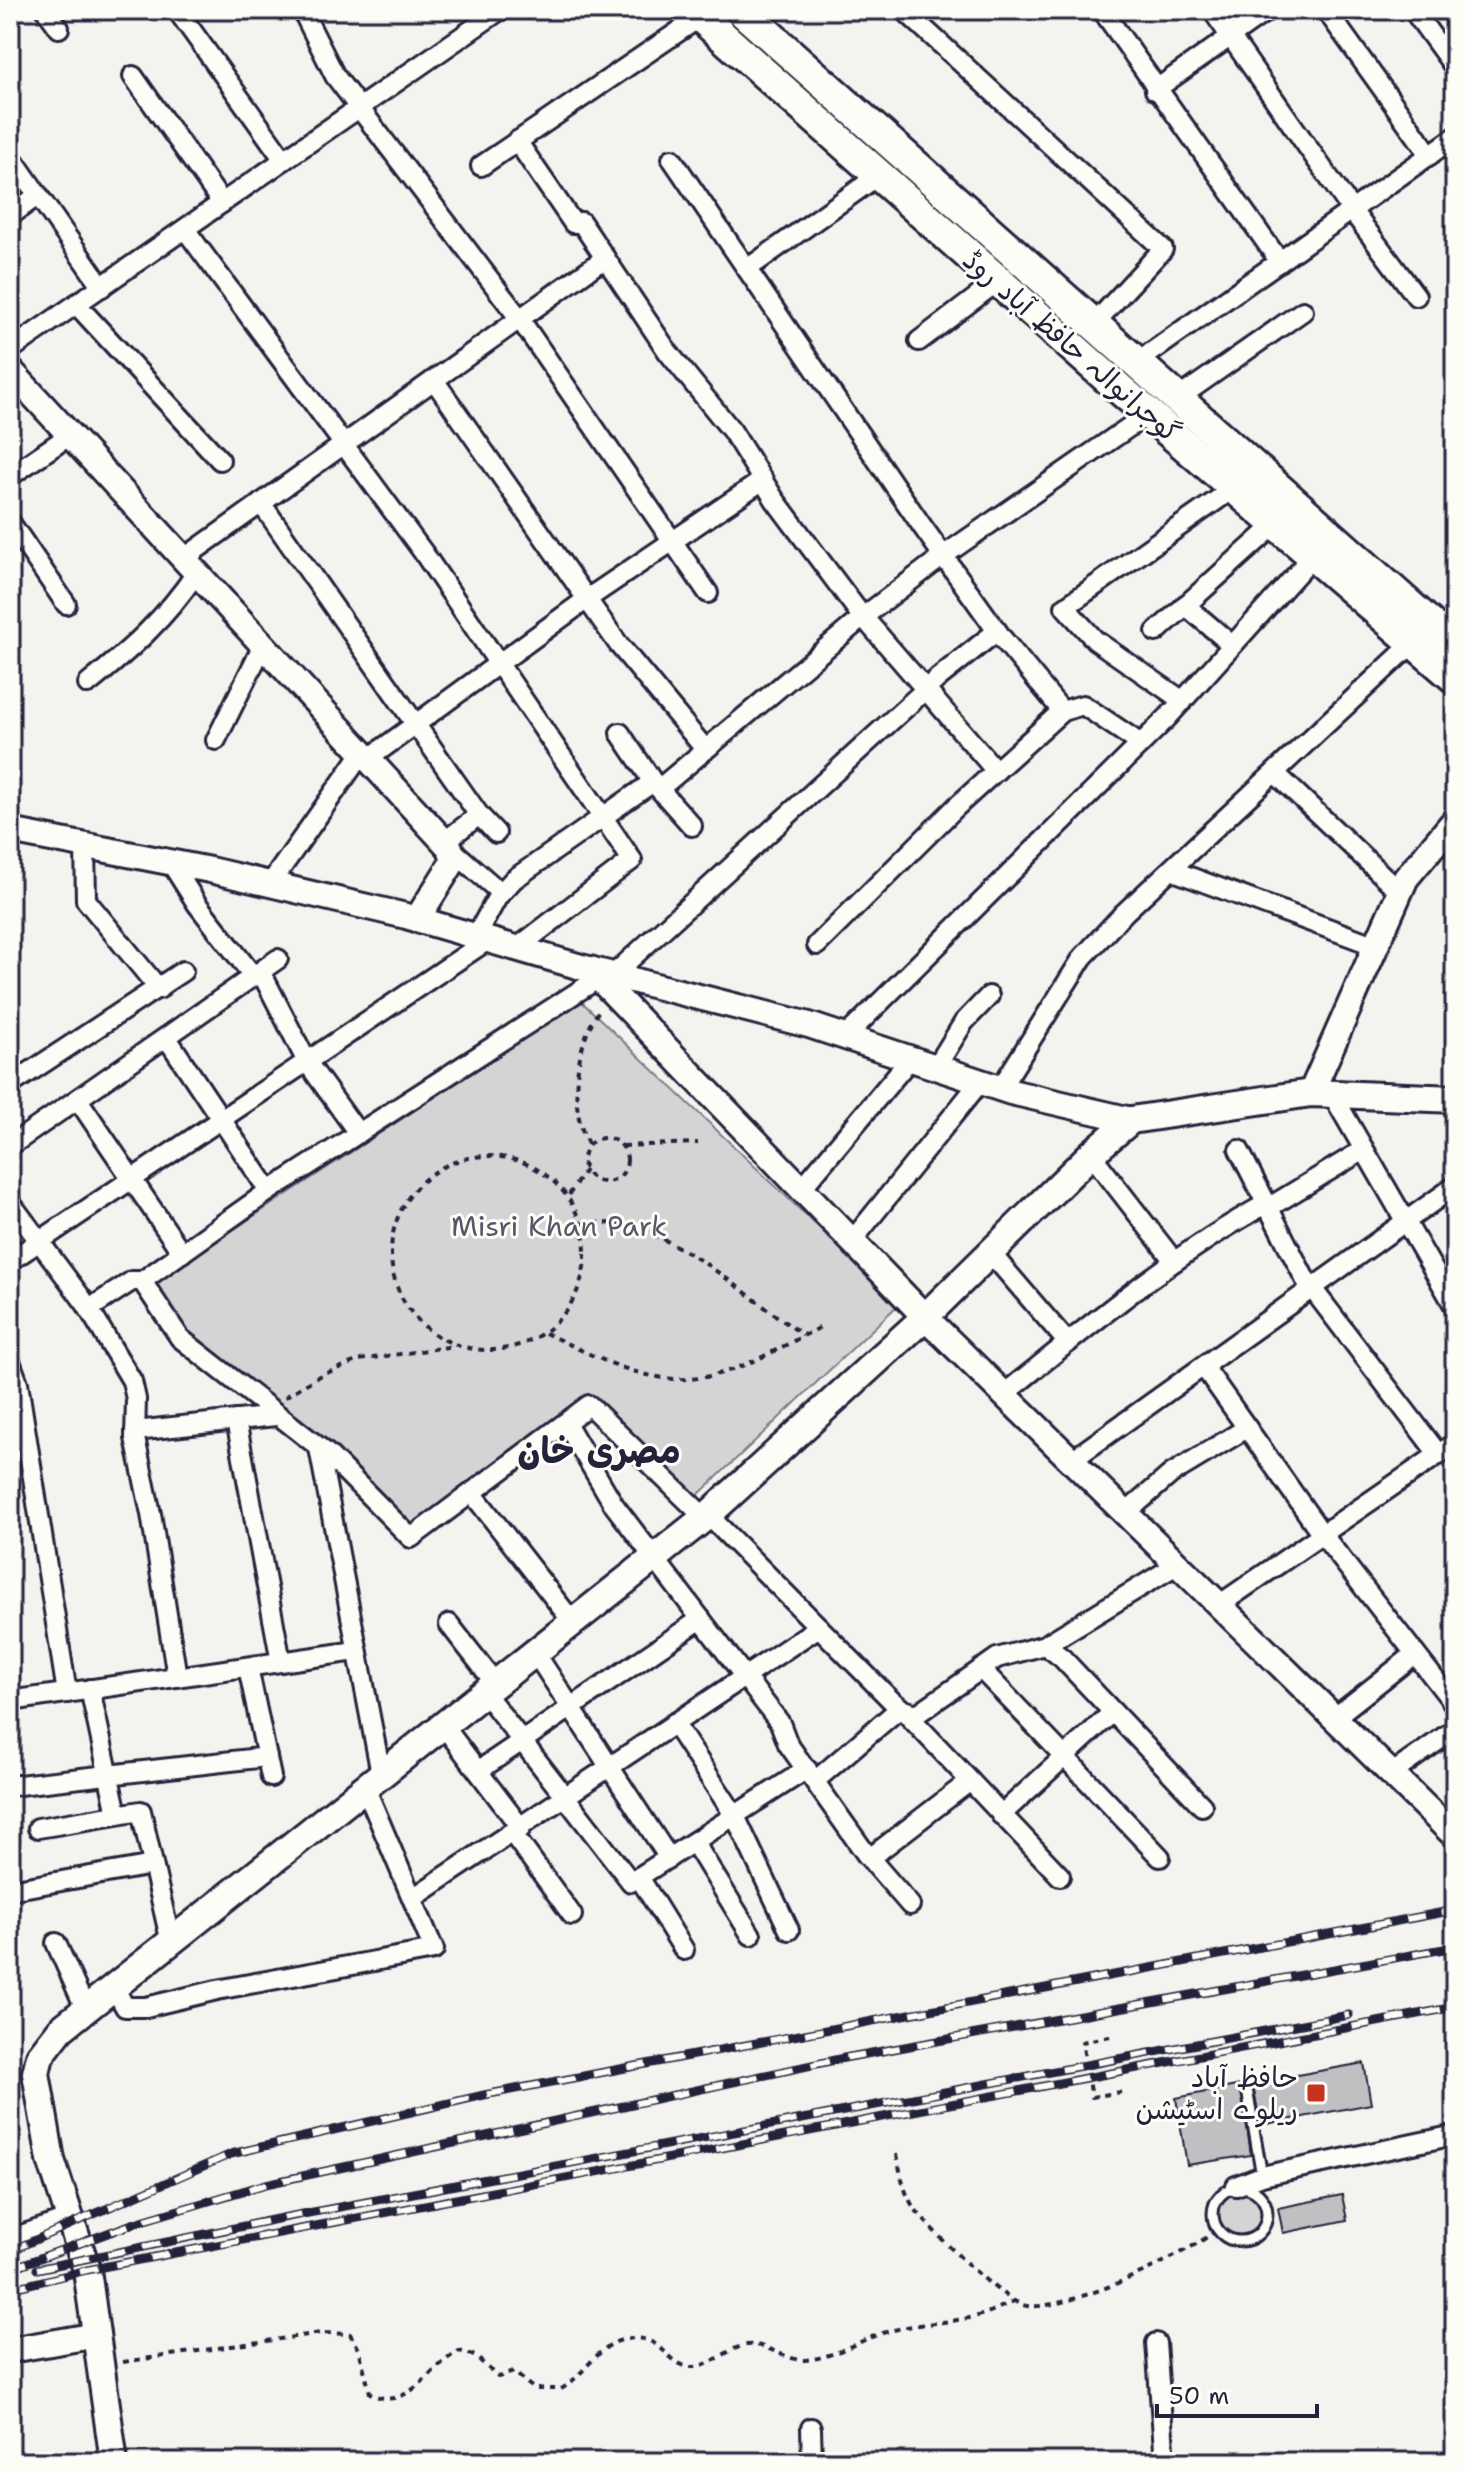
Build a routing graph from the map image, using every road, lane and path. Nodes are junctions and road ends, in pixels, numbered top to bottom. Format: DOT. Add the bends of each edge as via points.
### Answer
graph roads {
  1 [pos="46,10"];
  2 [pos="177,10"];
  3 [pos="302,10"];
  4 [pos="500,10"];
  5 [pos="742,10"];
  6 [pos="904,10"];
  7 [pos="1102,10"];
  8 [pos="1212,10"];
  9 [pos="1268,10"];
  10 [pos="1326,10"];
  11 [pos="1413,10"];
  12 [pos="696,13"];
  13 [pos="59,28"];
  14 [pos="1230,37"];
  15 [pos="1455,68"];
  16 [pos="133,76"];
  17 [pos="1155,90"];
  18 [pos="358,108"];
  19 [pos="1455,137"];
  20 [pos="517,141"];
  21 [pos="10,155"];
  22 [pos="1430,155"];
  23 [pos="672,159"];
  24 [pos="284,160"];
  25 [pos="481,166"];
  26 [pos="879,175"];
  27 [pos="38,195"];
  28 [pos="222,203"];
  29 [pos="1353,212"];
  30 [pos="10,216"];
  31 [pos="185,229"];
  32 [pos="605,258"];
  33 [pos="1280,262"];
  34 [pos="747,269"];
  35 [pos="998,281"];
  36 [pos="102,287"];
  37 [pos="1416,296"];
  38 [pos="76,304"];
  39 [pos="1303,311"];
  40 [pos="519,318"];
  41 [pos="1093,325"];
  42 [pos="919,341"];
  43 [pos="10,350"];
  44 [pos="1136,363"];
  45 [pos="10,370"];
  46 [pos="434,380"];
  47 [pos="1177,399"];
  48 [pos="1148,414"];
  49 [pos="70,435"];
  50 [pos="344,443"];
  51 [pos="220,460"];
  52 [pos="10,476"];
  53 [pos="763,480"];
  54 [pos="1234,488"];
  55 [pos="261,503"];
  56 [pos="10,522"];
  57 [pos="1276,524"];
  58 [pos="674,541"];
  59 [pos="943,556"];
  60 [pos="1313,556"];
  61 [pos="190,566"];
  62 [pos="708,593"];
  63 [pos="587,599"];
  64 [pos="66,604"];
  65 [pos="1185,605"];
  66 [pos="863,617"];
  67 [pos="997,631"];
  68 [pos="1156,632"];
  69 [pos="1414,642"];
  70 [pos="263,645"];
  71 [pos="1232,645"];
  72 [pos="1455,646"];
  73 [pos="501,662"];
  74 [pos="1455,678"];
  75 [pos="88,684"];
  76 [pos="926,689"];
  77 [pos="1183,701"];
  78 [pos="1062,711"];
  79 [pos="416,724"];
  80 [pos="620,733"];
  81 [pos="216,740"];
  82 [pos="1141,744"];
  83 [pos="705,749"];
  84 [pos="365,756"];
  85 [pos="996,771"];
  86 [pos="1275,773"];
  87 [pos="656,785"];
  88 [pos="479,815"];
  89 [pos="603,817"];
  90 [pos="1455,820"];
  91 [pos="692,826"];
  92 [pos="10,831"];
  93 [pos="496,833"];
  94 [pos="447,845"];
  95 [pos="85,846"];
  96 [pos="171,863"];
  97 [pos="1171,870"];
  98 [pos="270,884"];
  99 [pos="1400,892"];
  100 [pos="501,893"];
  101 [pos="417,919"];
  102 [pos="482,938"];
  103 [pos="817,945"];
  104 [pos="1376,946"];
  105 [pos="517,948"];
  106 [pos="278,959"];
  107 [pos="183,971"];
  108 [pos="258,975"];
  109 [pos="604,978"];
  110 [pos="159,989"];
  111 [pos="989,996"];
  112 [pos="845,1037"];
  113 [pos="167,1038"];
  114 [pos="910,1059"];
  115 [pos="307,1062"];
  116 [pos="936,1067"];
  117 [pos="10,1085"];
  118 [pos="990,1085"];
  119 [pos="1322,1093"];
  120 [pos="1455,1099"];
  121 [pos="79,1101"];
  122 [pos="221,1120"];
  123 [pos="1131,1120"];
  124 [pos="358,1133"];
  125 [pos="698,1143"];
  126 [pos="588,1144"];
  127 [pos="10,1146"];
  128 [pos="623,1146"];
  129 [pos="1239,1150"];
  130 [pos="1363,1150"];
  131 [pos="1091,1154"];
  132 [pos="585,1170"];
  133 [pos="131,1180"];
  134 [pos="1455,1186"];
  135 [pos="802,1188"];
  136 [pos="269,1191"];
  137 [pos="569,1197"];
  138 [pos="10,1202"];
  139 [pos="1267,1206"];
  140 [pos="1405,1222"];
  141 [pos="582,1224"];
  142 [pos="40,1241"];
  143 [pos="852,1241"];
  144 [pos="989,1251"];
  145 [pos="182,1253"];
  146 [pos="10,1261"];
  147 [pos="1174,1261"];
  148 [pos="142,1281"];
  149 [pos="1313,1290"];
  150 [pos="1455,1307"];
  151 [pos="89,1309"];
  152 [pos="925,1317"];
  153 [pos="821,1327"];
  154 [pos="545,1333"];
  155 [pos="804,1335"];
  156 [pos="1068,1343"];
  157 [pos="457,1346"];
  158 [pos="10,1361"];
  159 [pos="1204,1367"];
  160 [pos="1004,1394"];
  161 [pos="272,1413"];
  162 [pos="236,1420"];
  163 [pos="566,1423"];
  164 [pos="1247,1428"];
  165 [pos="135,1431"];
  166 [pos="319,1448"];
  167 [pos="1448,1454"];
  168 [pos="1072,1460"];
  169 [pos="473,1494"];
  170 [pos="1126,1513"];
  171 [pos="706,1516"];
  172 [pos="1322,1534"];
  173 [pos="654,1557"];
  174 [pos="1178,1564"];
  175 [pos="1219,1605"];
  176 [pos="701,1619"];
  177 [pos="572,1621"];
  178 [pos="449,1624"];
  179 [pos="819,1627"];
  180 [pos="1045,1645"];
  181 [pos="356,1651"];
  182 [pos="534,1651"];
  183 [pos="1415,1654"];
  184 [pos="281,1662"];
  185 [pos="248,1667"];
  186 [pos="981,1669"];
  187 [pos="743,1675"];
  188 [pos="177,1677"];
  189 [pos="490,1687"];
  190 [pos="90,1689"];
  191 [pos="67,1693"];
  192 [pos="10,1701"];
  193 [pos="1455,1705"];
  194 [pos="571,1707"];
  195 [pos="902,1709"];
  196 [pos="1113,1712"];
  197 [pos="1334,1718"];
  198 [pos="674,1723"];
  199 [pos="443,1725"];
  200 [pos="1455,1729"];
  201 [pos="522,1741"];
  202 [pos="1064,1756"];
  203 [pos="267,1757"];
  204 [pos="611,1769"];
  205 [pos="478,1771"];
  206 [pos="1391,1774"];
  207 [pos="812,1775"];
  208 [pos="109,1776"];
  209 [pos="271,1777"];
  210 [pos="373,1780"];
  211 [pos="970,1781"];
  212 [pos="10,1786"];
  213 [pos="567,1799"];
  214 [pos="1202,1806"];
  215 [pos="117,1814"];
  216 [pos="1001,1815"];
  217 [pos="735,1816"];
  218 [pos="38,1828"];
  219 [pos="517,1831"];
  220 [pos="1455,1836"];
  221 [pos="694,1842"];
  222 [pos="1160,1857"];
  223 [pos="669,1858"];
  224 [pos="870,1858"];
  225 [pos="153,1865"];
  226 [pos="1060,1876"];
  227 [pos="639,1877"];
  228 [pos="10,1890"];
  229 [pos="413,1898"];
  230 [pos="910,1905"];
  231 [pos="572,1915"];
  232 [pos="789,1930"];
  233 [pos="751,1935"];
  234 [pos="56,1943"];
  235 [pos="171,1943"];
  236 [pos="684,1950"];
  237 [pos="114,1987"];
  238 [pos="86,2010"];
  239 [pos="1110,2036"];
  240 [pos="1247,2089"];
  241 [pos="1121,2092"];
  242 [pos="1455,2135"];
  243 [pos="897,2154"];
  244 [pos="1262,2176"];
  245 [pos="1236,2186"];
  246 [pos="70,2218"];
  247 [pos="1218,2229"];
  248 [pos="10,2239"];
  249 [pos="1014,2301"];
  250 [pos="97,2335"];
  251 [pos="1156,2343"];
  252 [pos="10,2350"];
  253 [pos="101,2366"];
  254 [pos="811,2428"];
  255 [pos="114,2462"];
  256 [pos="812,2462"];
  257 [pos="1165,2462"];
  1 -- 13 [label="street"];
  2 -- 24 [label="street"];
  3 -- 18 [label="street" via="335,76"];
  4 -- 18 [label="street"];
  5 -- 41 [label="main road, گوجرانوالہ حافظ آباد روڈ"];
  6 -- 41 [label="street" via="1163,249"];
  7 -- 17 [label="street"];
  8 -- 14 [label="street"];
  9 -- 14 [label="street"];
  10 -- 22 [label="street"];
  11 -- 15 [label="street"];
  12 -- 20 [label="street"];
  12 -- 26 [label="main road, گوجرانوالہ حافظ آباد روڈ"];
  14 -- 17 [label="street"];
  14 -- 29 [label="street"];
  16 -- 28 [label="street"];
  17 -- 33 [label="street"];
  18 -- 24 [label="street"];
  18 -- 40 [label="street"];
  19 -- 22 [label="street"];
  20 -- 25 [label="street"];
  20 -- 32 [label="street" via="573,223 581,222"];
  21 -- 27 [label="street"];
  22 -- 29 [label="street"];
  23 -- 34 [label="street"];
  24 -- 28 [label="street"];
  26 -- 34 [label="street"];
  26 -- 35 [label="main road, گوجرانوالہ حافظ آباد روڈ"];
  27 -- 30 [label="street"];
  27 -- 36 [label="street"];
  28 -- 31 [label="street"];
  29 -- 33 [label="street"];
  29 -- 37 [label="street"];
  31 -- 36 [label="street"];
  31 -- 50 [label="street"];
  32 -- 40 [label="street"];
  32 -- 53 [label="street"];
  33 -- 44 [label="street"];
  34 -- 59 [label="street"];
  35 -- 42 [label="street"];
  35 -- 48 [label="main road, گوجرانوالہ حافظ آباد روڈ"];
  36 -- 38 [label="street"];
  38 -- 43 [label="street"];
  38 -- 51 [label="street"];
  39 -- 47 [label="street"];
  40 -- 46 [label="street"];
  40 -- 58 [label="street"];
  41 -- 44 [label="main road, گوجرانوالہ حافظ آباد روڈ"];
  44 -- 47 [label="main road, گوجرانوالہ حافظ آباد روڈ"];
  45 -- 49 [label="street"];
  46 -- 50 [label="street"];
  46 -- 63 [label="street"];
  47 -- 72 [label="main road, گوجرانوالہ حافظ آباد روڈ"];
  48 -- 54 [label="main road, گوجرانوالہ حافظ آباد روڈ"];
  48 -- 59 [label="street"];
  49 -- 52 [label="street"];
  49 -- 61 [label="street"];
  50 -- 55 [label="street"];
  50 -- 73 [label="street"];
  53 -- 58 [label="street"];
  53 -- 66 [label="street"];
  54 -- 57 [label="main road, گوجرانوالہ حافظ آباد روڈ"];
  54 -- 77 [label="street" via="1065,607 1095,640"];
  55 -- 61 [label="street"];
  55 -- 79 [label="street"];
  56 -- 64 [label="street"];
  57 -- 60 [label="main road, گوجرانوالہ حافظ آباد روڈ"];
  57 -- 65 [label="street"];
  58 -- 62 [label="street"];
  58 -- 63 [label="street"];
  59 -- 66 [label="street"];
  59 -- 67 [label="street"];
  60 -- 69 [label="main road, گوجرانوالہ حافظ آباد روڈ"];
  60 -- 71 [label="street"];
  61 -- 70 [label="street"];
  61 -- 75 [label="street" via="177,602 142,640"];
  63 -- 73 [label="street"];
  63 -- 83 [label="street"];
  65 -- 68 [label="street"];
  65 -- 71 [label="street"];
  66 -- 76 [label="street"];
  66 -- 83 [label="street"];
  67 -- 76 [label="street"];
  67 -- 78 [label="street"];
  69 -- 74 [label="main road, گوجرانوالہ حافظ آباد روڈ"];
  69 -- 86 [label="street"];
  70 -- 81 [label="street"];
  70 -- 84 [label="street"];
  71 -- 77 [label="street"];
  73 -- 79 [label="street"];
  73 -- 89 [label="street"];
  76 -- 85 [label="street"];
  76 -- 109 [label="street"];
  77 -- 82 [label="street"];
  78 -- 82 [label="street" via="1083,705"];
  78 -- 85 [label="street"];
  79 -- 84 [label="street"];
  79 -- 88 [label="street"];
  80 -- 87 [label="street"];
  82 -- 112 [label="street"];
  83 -- 87 [label="street"];
  84 -- 94 [label="street"];
  84 -- 98 [label="street"];
  85 -- 103 [label="street"];
  86 -- 97 [label="street"];
  86 -- 99 [label="street"];
  87 -- 89 [label="street"];
  87 -- 91 [label="street"];
  88 -- 93 [label="street"];
  88 -- 94 [label="street"];
  89 -- 100 [label="street"];
  89 -- 105 [label="street" via="632,860"];
  90 -- 99 [label="street"];
  92 -- 95 [label="street"];
  94 -- 100 [label="street"];
  94 -- 101 [label="street" via="454,860"];
  95 -- 96 [label="street"];
  95 -- 110 [label="street" via="86,900"];
  96 -- 98 [label="street"];
  96 -- 108 [label="street" via="197,904"];
  97 -- 104 [label="street"];
  97 -- 118 [label="street" via="1083,957"];
  98 -- 101 [label="street"];
  99 -- 104 [label="street"];
  100 -- 102 [label="street"];
  101 -- 102 [label="street"];
  102 -- 105 [label="street"];
  102 -- 115 [label="street"];
  104 -- 119 [label="street"];
  105 -- 109 [label="street"];
  106 -- 108 [label="street"];
  107 -- 110 [label="street"];
  108 -- 113 [label="street"];
  108 -- 115 [label="street"];
  109 -- 112 [label="street"];
  109 -- 124 [label="street"];
  109 -- 126 [label="path" via="578,1078 577,1106"];
  109 -- 135 [label="street"];
  110 -- 117 [label="street"];
  111 -- 116 [label="street" via="964,1022"];
  112 -- 114 [label="street"];
  113 -- 121 [label="street"];
  113 -- 122 [label="street"];
  114 -- 116 [label="street"];
  114 -- 135 [label="street"];
  115 -- 122 [label="street"];
  115 -- 124 [label="street"];
  116 -- 118 [label="street"];
  118 -- 123 [label="street"];
  118 -- 143 [label="street"];
  119 -- 120 [label="main road"];
  119 -- 123 [label="main road"];
  119 -- 130 [label="street"];
  121 -- 127 [label="street"];
  121 -- 133 [label="street"];
  122 -- 133 [label="street"];
  122 -- 136 [label="street"];
  123 -- 131 [label="main road"];
  124 -- 136 [label="street"];
  125 -- 128 [label="path"];
  126 -- 128 [label="path" via="611,1138"];
  126 -- 132 [label="path"];
  128 -- 132 [label="path" via="627,1161 616,1179 602,1182"];
  129 -- 139 [label="street"];
  130 -- 139 [label="street"];
  130 -- 140 [label="street"];
  131 -- 144 [label="main road"];
  131 -- 147 [label="street"];
  132 -- 137 [label="path"];
  133 -- 142 [label="street"];
  133 -- 145 [label="street"];
  134 -- 140 [label="street"];
  135 -- 143 [label="street"];
  136 -- 145 [label="street"];
  137 -- 141 [label="path"];
  137 -- 157 [label="path" via="549,1176 495,1155 452,1163 416,1187 400,1212 392,1240 393,1274 415,1318"];
  138 -- 142 [label="street"];
  139 -- 147 [label="street" via="1216,1231"];
  139 -- 149 [label="street"];
  140 -- 149 [label="street"];
  140 -- 150 [label="street"];
  141 -- 154 [label="path" via="583,1279 572,1305"];
  141 -- 155 [label="path" via="615,1222 662,1239"];
  142 -- 146 [label="street"];
  142 -- 151 [label="street"];
  143 -- 152 [label="street"];
  144 -- 152 [label="main road"];
  144 -- 156 [label="street"];
  145 -- 148 [label="street"];
  147 -- 156 [label="street"];
  148 -- 151 [label="street" via="132,1281"];
  148 -- 161 [label="street" via="180,1338"];
  149 -- 159 [label="street"];
  149 -- 167 [label="street"];
  151 -- 165 [label="street" via="132,1381"];
  152 -- 160 [label="street"];
  152 -- 171 [label="main road"];
  153 -- 155 [label="path"];
  154 -- 155 [label="path" via="626,1369 678,1379 724,1372"];
  154 -- 157 [label="path" via="509,1349"];
  156 -- 160 [label="street"];
  157 -- 161 [label="path" via="341,1366 295,1390"];
  158 -- 191 [label="street" via="18,1383"];
  159 -- 164 [label="street"];
  159 -- 168 [label="street"];
  160 -- 168 [label="street"];
  161 -- 162 [label="street"];
  161 -- 166 [label="street"];
  162 -- 165 [label="street"];
  162 -- 184 [label="street"];
  163 -- 169 [label="street"];
  163 -- 171 [label="street" via="589,1405"];
  163 -- 173 [label="street" via="614,1505"];
  164 -- 170 [label="street" via="1171,1474"];
  164 -- 172 [label="street"];
  165 -- 188 [label="street"];
  166 -- 169 [label="street" via="411,1538"];
  166 -- 181 [label="street"];
  167 -- 172 [label="street"];
  168 -- 170 [label="street"];
  169 -- 177 [label="street"];
  170 -- 174 [label="street"];
  171 -- 173 [label="main road"];
  171 -- 179 [label="street"];
  172 -- 175 [label="street"];
  172 -- 183 [label="street"];
  173 -- 176 [label="street"];
  173 -- 177 [label="main road"];
  174 -- 175 [label="street"];
  174 -- 180 [label="street"];
  175 -- 197 [label="street"];
  176 -- 187 [label="street"];
  176 -- 194 [label="street"];
  177 -- 182 [label="main road"];
  178 -- 189 [label="street"];
  179 -- 187 [label="street"];
  179 -- 195 [label="street"];
  180 -- 186 [label="street" via="1018,1649"];
  180 -- 196 [label="street"];
  181 -- 184 [label="street"];
  181 -- 210 [label="street"];
  182 -- 189 [label="main road"];
  182 -- 194 [label="street"];
  183 -- 193 [label="street"];
  183 -- 197 [label="street"];
  184 -- 185 [label="street"];
  185 -- 188 [label="street"];
  185 -- 203 [label="street"];
  186 -- 195 [label="street" via="927,1709 917,1714"];
  186 -- 202 [label="street"];
  187 -- 198 [label="street"];
  187 -- 207 [label="street"];
  188 -- 190 [label="street"];
  189 -- 199 [label="main road"];
  189 -- 201 [label="street"];
  190 -- 191 [label="street"];
  190 -- 208 [label="street"];
  191 -- 192 [label="street"];
  194 -- 201 [label="street"];
  194 -- 204 [label="street"];
  195 -- 207 [label="street"];
  195 -- 211 [label="street"];
  196 -- 202 [label="street"];
  196 -- 214 [label="street"];
  197 -- 206 [label="street"];
  198 -- 204 [label="street"];
  198 -- 217 [label="street"];
  199 -- 205 [label="street"];
  199 -- 210 [label="main road"];
  200 -- 206 [label="street"];
  201 -- 205 [label="street"];
  201 -- 213 [label="street"];
  202 -- 216 [label="street"];
  202 -- 222 [label="street"];
  203 -- 208 [label="street"];
  203 -- 209 [label="street"];
  204 -- 213 [label="street"];
  204 -- 223 [label="street"];
  205 -- 219 [label="street"];
  206 -- 220 [label="street"];
  207 -- 217 [label="street"];
  207 -- 224 [label="street"];
  208 -- 212 [label="street"];
  208 -- 215 [label="street"];
  210 -- 229 [label="street"];
  210 -- 235 [label="main road"];
  211 -- 216 [label="street"];
  211 -- 224 [label="street"];
  213 -- 219 [label="street"];
  213 -- 227 [label="street" via="631,1882"];
  215 -- 218 [label="street"];
  215 -- 225 [label="street" via="141,1811"];
  216 -- 226 [label="street"];
  217 -- 221 [label="street"];
  217 -- 232 [label="street"];
  219 -- 229 [label="street"];
  219 -- 231 [label="street"];
  221 -- 223 [label="street"];
  221 -- 233 [label="street"];
  223 -- 227 [label="street"];
  224 -- 230 [label="street"];
  225 -- 228 [label="street"];
  225 -- 235 [label="street"];
  227 -- 236 [label="street"];
  229 -- 237 [label="street" via="434,1950 146,2007 125,2007"];
  234 -- 238 [label="street"];
  235 -- 237 [label="main road"];
  237 -- 238 [label="main road"];
  238 -- 246 [label="main road" via="45,2048 36,2073 51,2160"];
  239 -- 241 [label="path, bridge" via="1082,2042 1085,2073 1092,2097"];
  240 -- 244 [label="lane"];
  242 -- 244 [label="street"];
  243 -- 249 [label="path" via="914,2207 1000,2294"];
  244 -- 245 [label="street"];
  245 -- 247 [label="lane" via="1214,2205"];
  245 -- 247 [label="lane" via="1260,2196 1267,2213 1265,2227 1256,2237 1239,2242"];
  246 -- 248 [label="street"];
  246 -- 250 [label="main road" via="87,2270"];
  247 -- 249 [label="path" via="1172,2259 1082,2294 1040,2307"];
  249 -- 253 [label="path" via="976,2317 891,2330 818,2359 793,2361 751,2344 691,2367 678,2363 661,2345 620,2341 561,2389 534,2389 514,2372 498,2377 475,2356 459,2351 415,2390 376,2397 370,2393 350,2334 307,2335"];
  250 -- 252 [label="street"];
  250 -- 253 [label="main road"];
  251 -- 257 [label="street"];
  253 -- 255 [label="main road"];
  254 -- 256 [label="street"];
}
